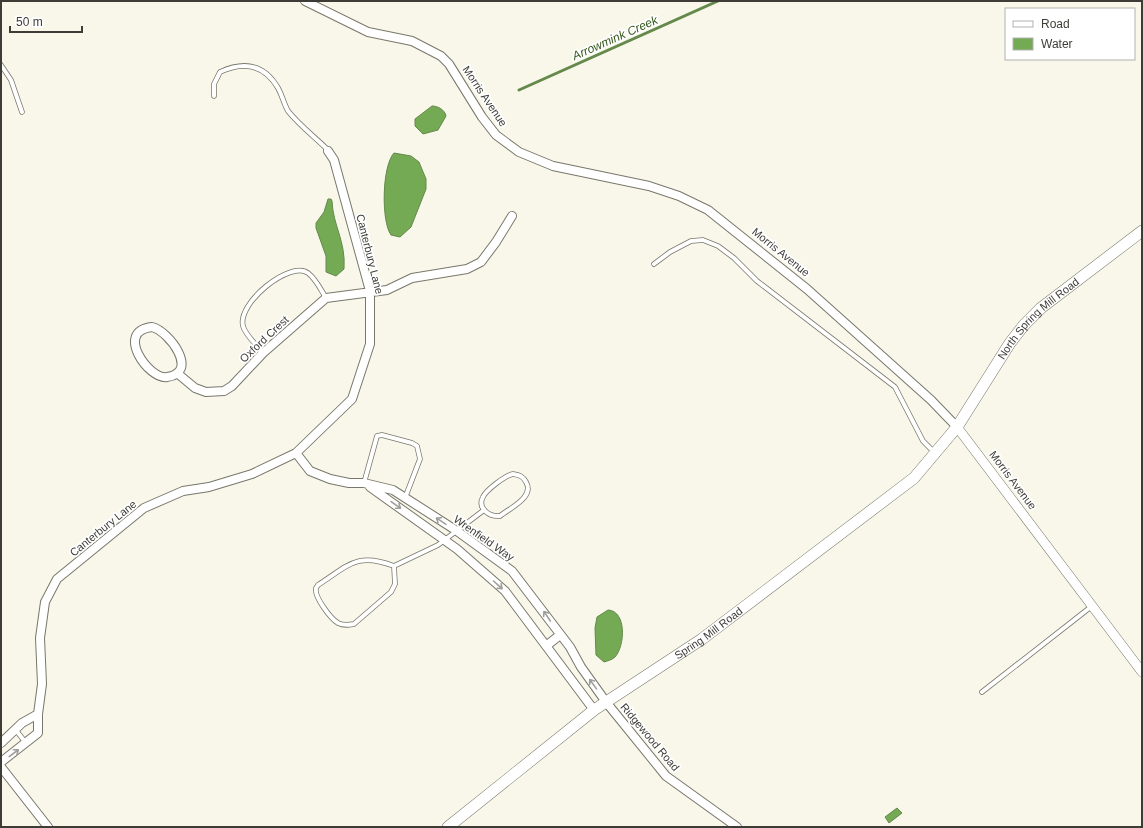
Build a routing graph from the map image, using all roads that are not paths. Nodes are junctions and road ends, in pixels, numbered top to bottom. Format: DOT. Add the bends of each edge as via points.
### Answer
graph roads {
  1 [pos="305,1"];
  2 [pos="1,65"];
  3 [pos="214,96"];
  4 [pos="22,112"];
  5 [pos="328,151"];
  6 [pos="512,216"];
  7 [pos="1142,231"];
  8 [pos="654,264"];
  9 [pos="370,291"];
  10 [pos="326,298"];
  11 [pos="263,353"];
  12 [pos="177,373"];
  13 [pos="957,426"];
  14 [pos="296,453"];
  15 [pos="935,453"];
  16 [pos="364,483"];
  17 [pos="405,498"];
  18 [pos="484,510"];
  19 [pos="457,531"];
  20 [pos="444,539"];
  21 [pos="394,566"];
  22 [pos="1093,606"];
  23 [pos="560,635"];
  24 [pos="546,646"];
  25 [pos="581,667"];
  26 [pos="1142,672"];
  27 [pos="569,676"];
  28 [pos="982,692"];
  29 [pos="606,702"];
  30 [pos="594,710"];
  31 [pos="38,714"];
  32 [pos="15,729"];
  33 [pos="1,743"];
  34 [pos="27,743"];
  35 [pos="1,762"];
  36 [pos="1,767"];
  37 [pos="48,827"];
  38 [pos="448,827"];
  39 [pos="737,827"];
  1 -- 13 [label="street, Morris Avenue" via="368,32 412,41 441,56 496,135 519,152 553,166 649,186 679,196 708,210 807,289 932,400"];
  2 -- 4 [label="lane" via="11,80"];
  3 -- 5 [label="lane" via="214,84 220,72 233,66 247,65 258,69 274,82 288,111"];
  5 -- 9 [label="street, Canterbury Lane" via="334,160"];
  6 -- 9 [label="street" via="481,262 468,269 412,278 387,290"];
  7 -- 13 [label="main road, North Spring Mill Road" via="1041,308 1024,325"];
  8 -- 15 [label="lane" via="691,241 703,240 718,246 758,281 895,386 923,441"];
  9 -- 10 [label="street"];
  9 -- 14 [label="street, Canterbury Lane" via="370,344 352,399"];
  10 -- 11 [label="street, Oxford Crest"];
  10 -- 11 [label="lane" via="314,279 301,270 293,271 274,281 254,296 245,308 243,327"];
  11 -- 12 [label="street, Oxford Crest" via="224,391 206,392 196,388"];
  12 -- 12 [label="street" via="182,364 180,353 157,328 141,330 135,339 138,354 156,375 167,377"];
  13 -- 15 [label="main road, Spring Mill Road"];
  13 -- 22 [label="street, Morris Avenue"];
  14 -- 16 [label="street, Wrenfield Way" via="310,471 343,482"];
  14 -- 31 [label="street, Canterbury Lane" via="252,474 209,487 183,491 144,508 57,579 45,602 40,638 42,684"];
  15 -- 29 [label="main road, Spring Mill Road" via="914,478 702,639"];
  16 -- 17 [label="street, Wrenfield Way" via="393,490"];
  16 -- 17 [label="lane" via="377,436 412,443 417,446 420,459"];
  16 -- 20 [label="street, one-way"];
  19 -- 17 [label="street, Wrenfield Way, one-way"];
  18 -- 18 [label="lane" via="484,495 505,477 513,474 522,476 528,488 522,500 500,516 490,515"];
  18 -- 19 [label="lane"];
  19 -- 20 [label="lane"];
  23 -- 19 [label="street, Wrenfield Way, one-way" via="512,571"];
  20 -- 21 [label="lane" via="438,545"];
  20 -- 24 [label="street, one-way" via="505,591"];
  21 -- 21 [label="lane" via="366,559 349,565 318,585 316,595 338,623 354,624 391,592 395,584"];
  22 -- 26 [label="street, Morris Avenue"];
  22 -- 28 [label="lane"];
  23 -- 24 [label="street"];
  23 -- 25 [label="street, Wrenfield Way"];
  24 -- 27 [label="street"];
  25 -- 27 [label="street"];
  29 -- 25 [label="street, Wrenfield Way, one-way"];
  27 -- 30 [label="street"];
  29 -- 30 [label="main road, Spring Mill Road"];
  29 -- 39 [label="street, Ridgewood Road" via="666,776"];
  30 -- 38 [label="main road, Spring Mill Road"];
  31 -- 32 [label="street"];
  31 -- 34 [label="street, Canterbury Lane" via="38,733"];
  32 -- 33 [label="street"];
  32 -- 34 [label="lane"];
  35 -- 34 [label="street, Canterbury Lane, one-way"];
  36 -- 37 [label="street"];
}
